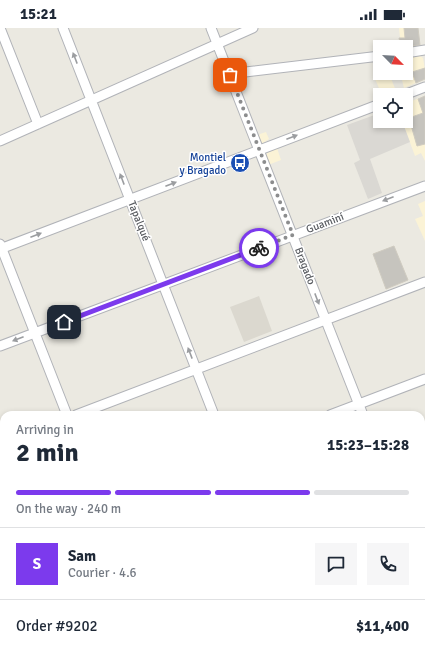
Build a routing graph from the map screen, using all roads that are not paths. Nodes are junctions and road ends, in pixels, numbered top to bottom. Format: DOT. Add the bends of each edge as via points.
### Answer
graph roads {
  1 [pos="0,28"];
  2 [pos="63,28"];
  3 [pos="211,28"];
  4 [pos="253,28"];
  5 [pos="218,44"];
  6 [pos="425,50"];
  7 [pos="413,52"];
  8 [pos="373,57"];
  9 [pos="230,75"];
  10 [pos="425,87"];
  11 [pos="413,92"];
  12 [pos="92,100"];
  13 [pos="373,107"];
  14 [pos="38,124"];
  15 [pos="0,141"];
  16 [pos="259,150"];
  17 [pos="425,186"];
  18 [pos="130,199"];
  19 [pos="293,235"];
  20 [pos="1,247"];
  21 [pos="425,282"];
  22 [pos="164,284"];
  23 [pos="325,320"];
  24 [pos="35,333"];
  25 [pos="0,346"];
  26 [pos="196,369"];
  27 [pos="425,379"];
  28 [pos="358,404"];
  29 [pos="65,411"];
  30 [pos="86,411"];
  31 [pos="212,411"];
  32 [pos="340,411"];
  33 [pos="361,411"];
  1 -- 14 [label="street"];
  12 -- 2 [label="street, Tapalqué, one-way"];
  3 -- 5 [label="street, Bragado"];
  4 -- 5 [label="street"];
  5 -- 9 [label="street, Bragado"];
  5 -- 12 [label="street"];
  6 -- 7 [label="street"];
  8 -- 9 [label="street"];
  9 -- 16 [label="street, Bragado"];
  10 -- 11 [label="street"];
  12 -- 14 [label="street"];
  18 -- 12 [label="street, Tapalqué, one-way"];
  16 -- 13 [label="street, one-way"];
  14 -- 15 [label="street"];
  18 -- 16 [label="street, one-way"];
  16 -- 19 [label="street, Bragado"];
  17 -- 19 [label="street, Guaminí, one-way"];
  20 -- 18 [label="street, one-way"];
  18 -- 22 [label="street, Tapalqué"];
  19 -- 22 [label="street, Guaminí"];
  19 -- 23 [label="street, Bragado, one-way"];
  20 -- 24 [label="street"];
  21 -- 23 [label="street"];
  22 -- 24 [label="street, Guaminí"];
  26 -- 22 [label="street, Tapalqué, one-way"];
  23 -- 26 [label="street"];
  23 -- 28 [label="street, Bragado"];
  24 -- 25 [label="street, Guaminí, one-way"];
  24 -- 29 [label="street"];
  26 -- 30 [label="street"];
  26 -- 31 [label="street, Tapalqué"];
  27 -- 28 [label="street"];
  28 -- 32 [label="street"];
  28 -- 33 [label="street, Bragado"];
}
